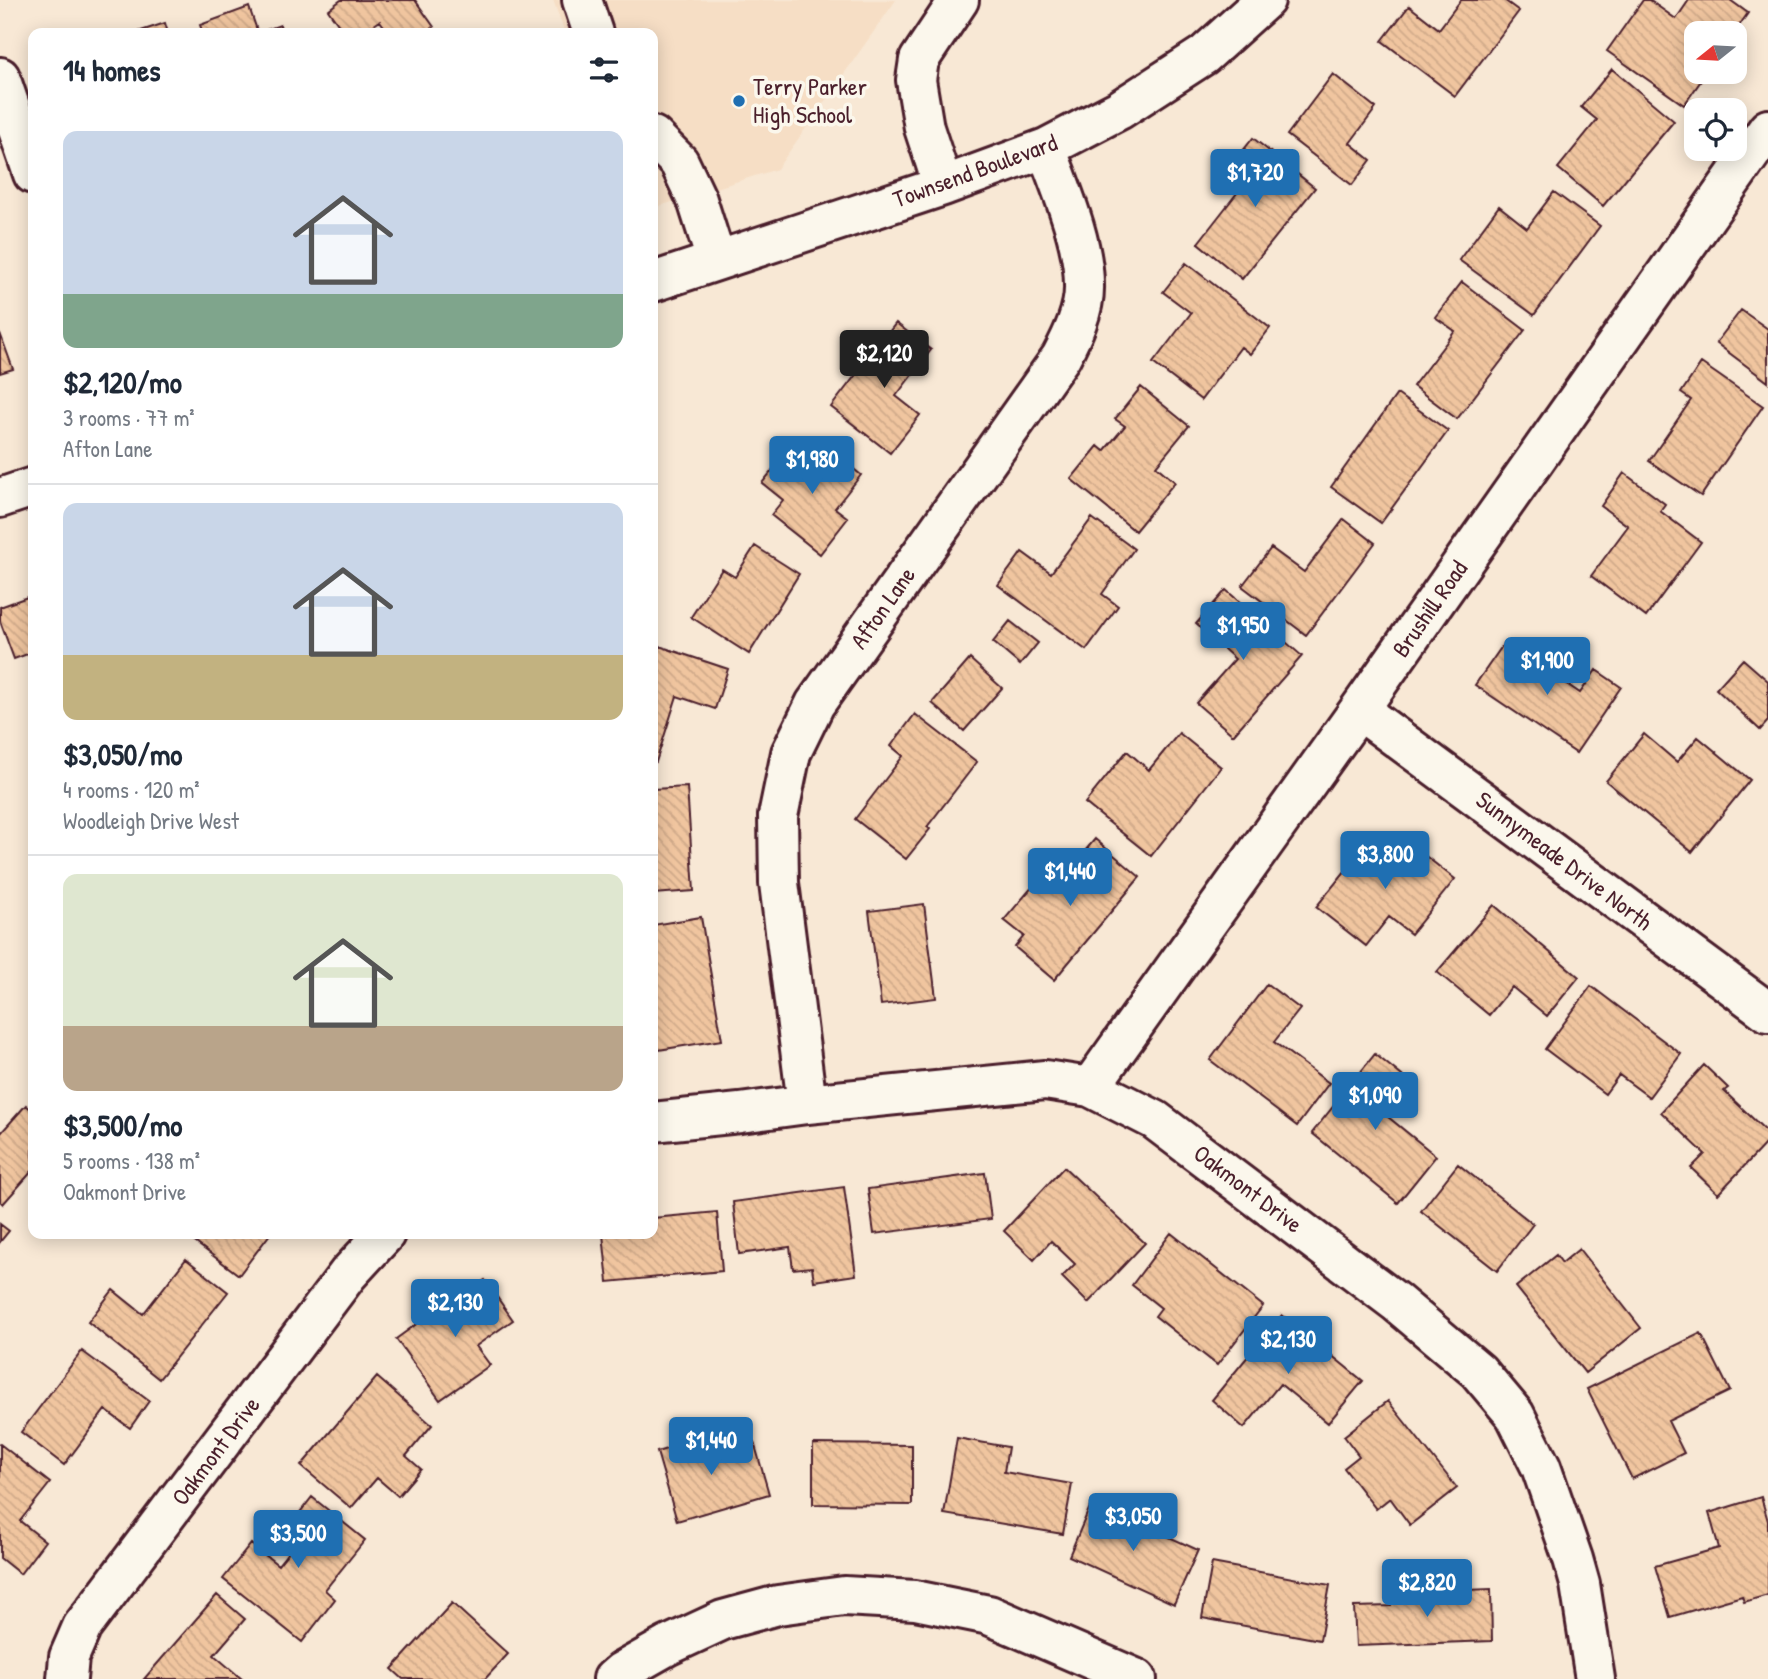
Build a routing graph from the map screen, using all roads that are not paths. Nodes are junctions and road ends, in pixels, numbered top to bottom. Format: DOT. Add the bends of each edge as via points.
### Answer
graph roads {
  1 [pos="582,0"];
  2 [pos="959,0"];
  3 [pos="1265,0"];
  4 [pos="591,28"];
  5 [pos="0,77"];
  6 [pos="1768,129"];
  7 [pos="658,141"];
  8 [pos="1046,148"];
  9 [pos="28,159"];
  10 [pos="943,186"];
  11 [pos="716,260"];
  12 [pos="658,280"];
  13 [pos="28,489"];
  14 [pos="0,498"];
  15 [pos="1359,710"];
  16 [pos="1768,1012"];
  17 [pos="1090,1087"];
  18 [pos="807,1104"];
  19 [pos="658,1121"];
  20 [pos="380,1239"];
  21 [pos="67,1679"];
  22 [pos="613,1679"];
  23 [pos="1137,1679"];
  24 [pos="1595,1679"];
  1 -- 4 [label="street"];
  2 -- 10 [label="street" via="919,60 916,80 924,128"];
  3 -- 8 [label="street, Townsend Boulevard" via="1204,55 1119,110"];
  5 -- 9 [label="street"];
  6 -- 15 [label="street, Brushill Road"];
  7 -- 11 [label="street" via="679,162"];
  8 -- 10 [label="street, Townsend Boulevard"];
  8 -- 18 [label="street, Afton Lane" via="1079,246 1085,287 1076,327 1061,357 815,704 791,753 778,816 779,883"];
  10 -- 11 [label="street, Townsend Boulevard"];
  11 -- 12 [label="street, Townsend Boulevard"];
  13 -- 14 [label="street"];
  15 -- 16 [label="street, Sunnymeade Drive North"];
  15 -- 17 [label="street, Brushill Road"];
  17 -- 18 [label="street, Oakmont Drive" via="1045,1080"];
  17 -- 24 [label="street, Oakmont Drive" via="1155,1120 1396,1302 1478,1371 1515,1415 1541,1467 1580,1584"];
  18 -- 19 [label="street, Oakmont Drive"];
  20 -- 21 [label="street, Oakmont Drive" via="348,1274 82,1628 69,1657"];
  22 -- 23 [label="street" via="667,1646 723,1620 778,1605 844,1596 915,1600 989,1615"];
}
